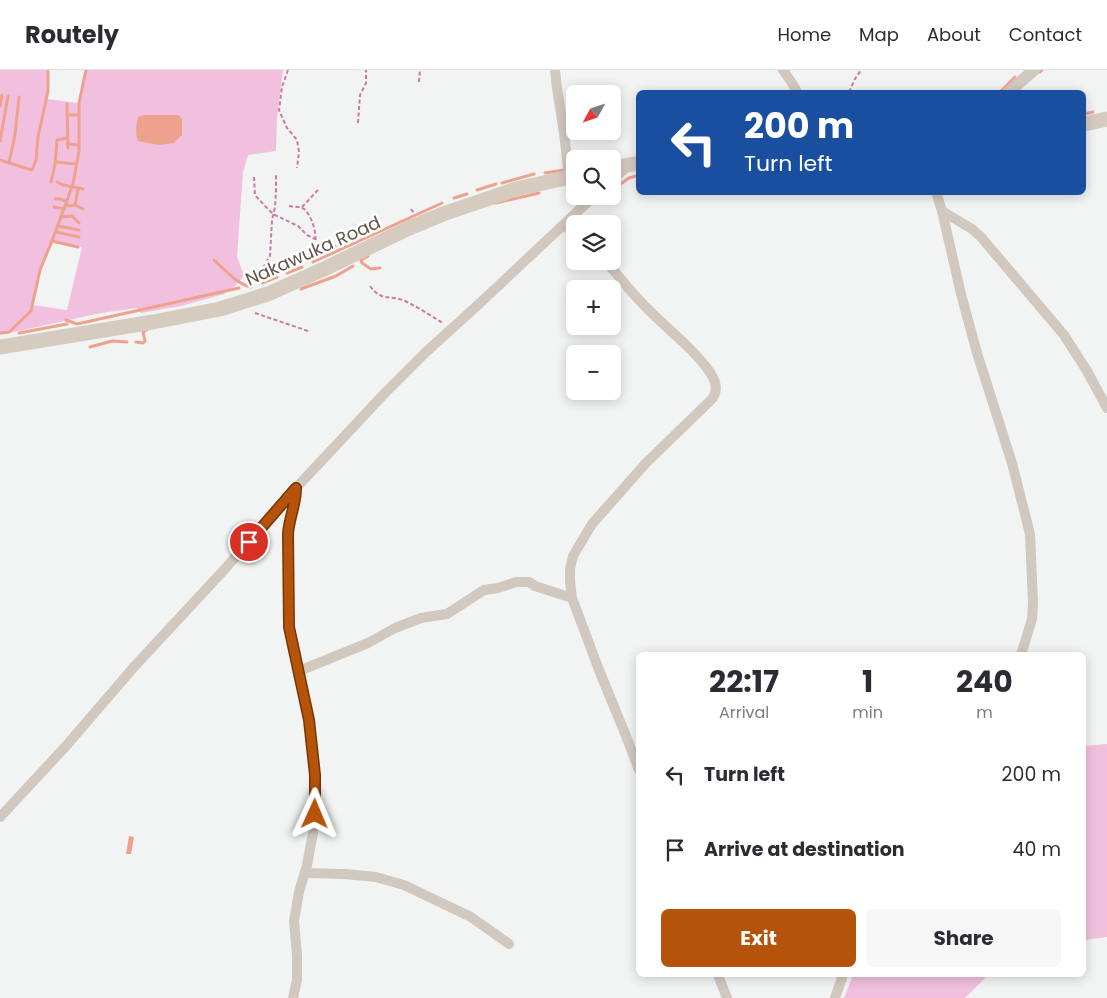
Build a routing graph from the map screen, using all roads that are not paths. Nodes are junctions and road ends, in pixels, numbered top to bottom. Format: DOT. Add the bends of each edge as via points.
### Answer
graph roads {
  1 [pos="555,70"];
  2 [pos="783,70"];
  3 [pos="1034,70"];
  4 [pos="796,90"];
  5 [pos="1011,90"];
  6 [pos="1107,119"];
  7 [pos="1086,124"];
  8 [pos="568,150"];
  9 [pos="635,163"];
  10 [pos="621,166"];
  11 [pos="621,173"];
  12 [pos="566,178"];
  13 [pos="937,195"];
  14 [pos="585,205"];
  15 [pos="942,211"];
  16 [pos="564,225"];
  17 [pos="614,270"];
  18 [pos="0,347"];
  19 [pos="1107,408"];
  20 [pos="296,488"];
  21 [pos="572,598"];
  22 [pos="1022,652"];
  23 [pos="300,671"];
  24 [pos="636,762"];
  25 [pos="0,817"];
  26 [pos="305,873"];
  27 [pos="509,944"];
  28 [pos="719,977"];
  29 [pos="842,977"];
  30 [pos="293,998"];
  31 [pos="727,998"];
  32 [pos="834,998"];
  1 -- 8 [label="street"];
  2 -- 4 [label="street"];
  3 -- 5 [label="street"];
  6 -- 7 [label="main road"];
  9 -- 10 [label="main road"];
  9 -- 11 [label="street"];
  12 -- 18 [label="main road, Nakawuka Road" via="516,189 443,214 268,294 237,304 153,322"];
  13 -- 15 [label="street"];
  14 -- 16 [label="street"];
  15 -- 19 [label="street" via="981,237 1064,335"];
  15 -- 22 [label="street" via="977,353 1012,463 1030,534 1032,619"];
  16 -- 20 [label="street" via="426,352"];
  17 -- 21 [label="street" via="639,300 692,350 712,375 716,393 646,463 592,524 573,556"];
  20 -- 23 [label="street" via="288,534 289,627"];
  20 -- 25 [label="street"];
  21 -- 23 [label="street" via="529,582 484,590 447,614 421,618 394,628 368,643"];
  21 -- 24 [label="street"];
  23 -- 26 [label="street" via="315,775 313,833"];
  26 -- 27 [label="street" via="376,876 404,885 470,917"];
  26 -- 30 [label="street" via="298,892 294,921 297,980"];
  28 -- 31 [label="street"];
  29 -- 32 [label="street"];
}
